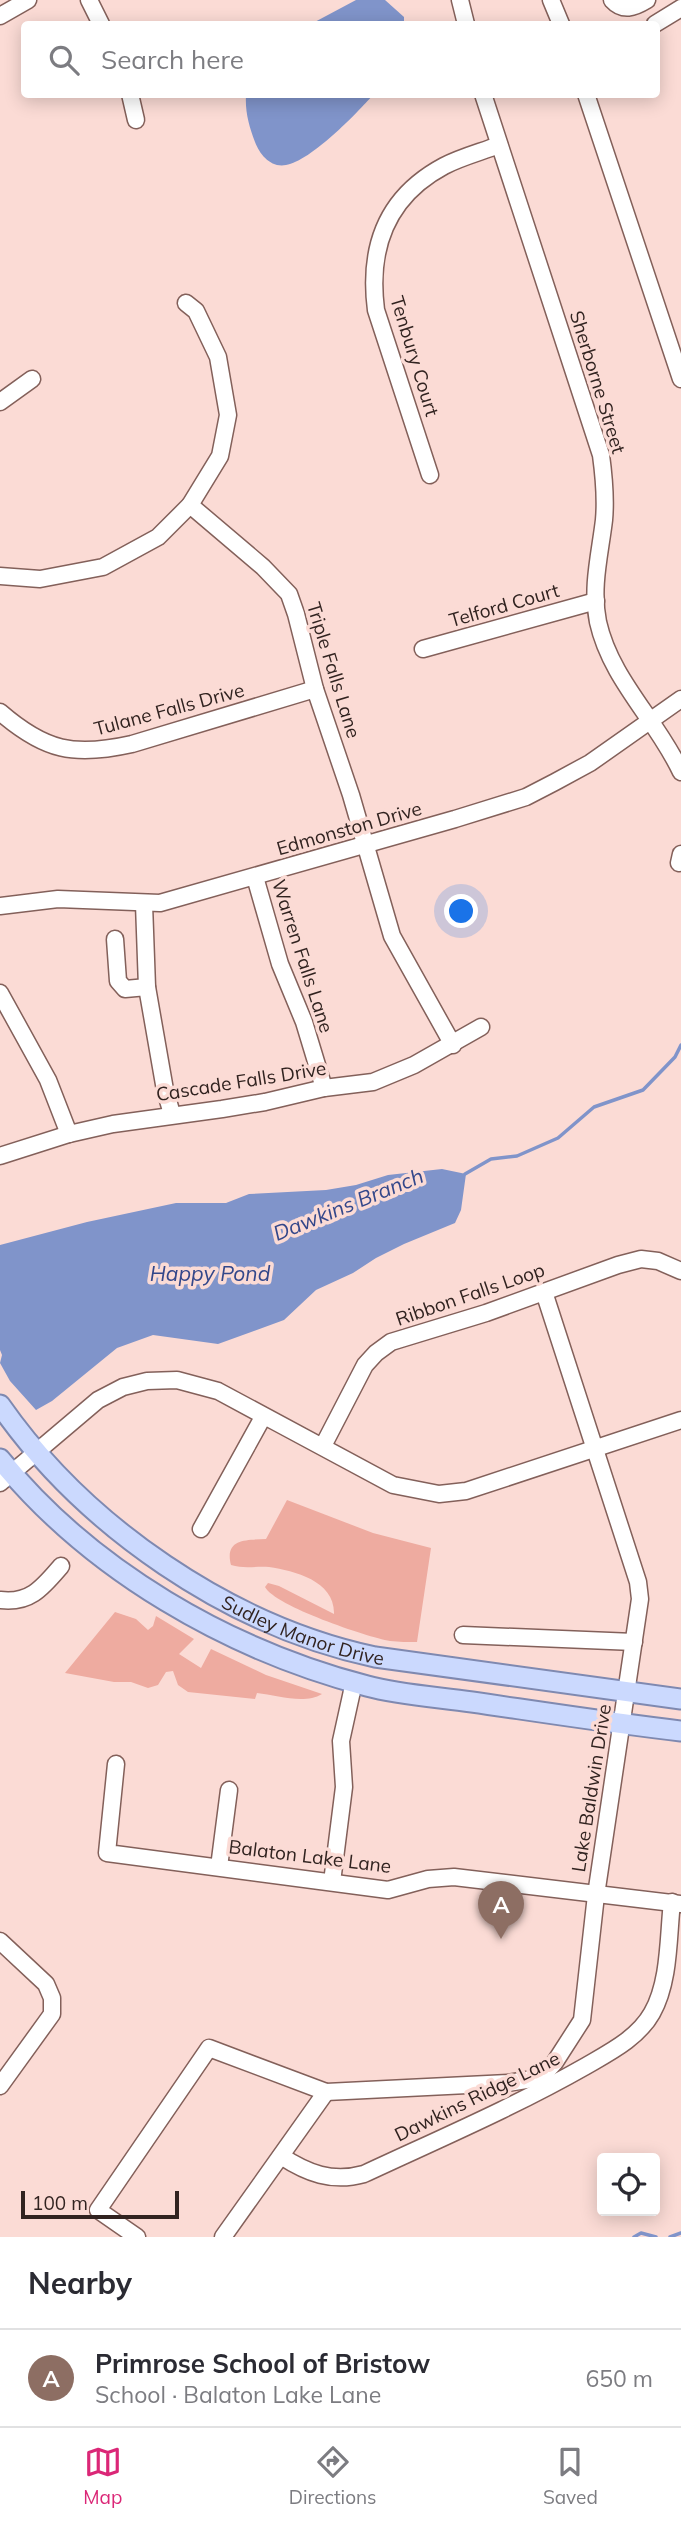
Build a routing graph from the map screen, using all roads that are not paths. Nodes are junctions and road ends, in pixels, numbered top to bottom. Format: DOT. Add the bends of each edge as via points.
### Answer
graph roads {
  1 [pos="27,0"];
  2 [pos="89,0"];
  3 [pos="460,0"];
  4 [pos="551,0"];
  5 [pos="612,0"];
  6 [pos="647,0"];
  7 [pos="681,8"];
  8 [pos="0,16"];
  9 [pos="100,21"];
  10 [pos="465,21"];
  11 [pos="560,21"];
  12 [pos="659,21"];
  13 [pos="131,98"];
  14 [pos="484,98"];
  15 [pos="587,98"];
  16 [pos="136,120"];
  17 [pos="499,145"];
  18 [pos="186,303"];
  19 [pos="32,379"];
  20 [pos="681,379"];
  21 [pos="0,401"];
  22 [pos="430,475"];
  23 [pos="190,505"];
  24 [pos="0,576"];
  25 [pos="596,601"];
  26 [pos="424,649"];
  27 [pos="315,689"];
  28 [pos="681,699"];
  29 [pos="0,712"];
  30 [pos="651,720"];
  31 [pos="681,772"];
  32 [pos="365,845"];
  33 [pos="255,877"];
  34 [pos="144,904"];
  35 [pos="0,906"];
  36 [pos="115,939"];
  37 [pos="147,987"];
  38 [pos="0,993"];
  39 [pos="481,1027"];
  40 [pos="453,1045"];
  41 [pos="324,1088"];
  42 [pos="172,1114"];
  43 [pos="69,1134"];
  44 [pos="0,1156"];
  45 [pos="681,1271"];
  46 [pos="544,1292"];
  47 [pos="0,1405"];
  48 [pos="263,1417"];
  49 [pos="681,1420"];
  50 [pos="323,1446"];
  51 [pos="594,1448"];
  52 [pos="36,1452"];
  53 [pos="4,1471"];
  54 [pos="201,1529"];
  55 [pos="61,1566"];
  56 [pos="0,1600"];
  57 [pos="463,1635"];
  58 [pos="634,1642"];
  59 [pos="354,1682"];
  60 [pos="627,1692"];
  61 [pos="681,1699"];
  62 [pos="622,1724"];
  63 [pos="681,1731"];
  64 [pos="116,1765"];
  65 [pos="229,1790"];
  66 [pos="219,1867"];
  67 [pos="332,1882"];
  68 [pos="596,1895"];
  69 [pos="676,1903"];
  70 [pos="0,1941"];
  71 [pos="0,2085"];
  72 [pos="326,2092"];
  73 [pos="281,2156"];
  74 [pos="137,2237"];
  75 [pos="223,2237"];
  1 -- 8 [label="street"];
  2 -- 9 [label="street"];
  3 -- 10 [label="street"];
  4 -- 11 [label="street"];
  5 -- 6 [label="street" via="627,8"];
  7 -- 12 [label="street"];
  13 -- 16 [label="street"];
  14 -- 17 [label="street, Sherborne Street"];
  15 -- 20 [label="street"];
  17 -- 22 [label="street, Tenbury Court" via="447,164 420,181 388,219 376,252 376,310"];
  17 -- 25 [label="street, Sherborne Street" via="601,456 605,501"];
  18 -- 23 [label="street" via="196,311 218,356 228,415 220,456"];
  19 -- 21 [label="street"];
  23 -- 24 [label="street" via="158,537 103,568 40,579"];
  23 -- 27 [label="street, Triple Falls Lane" via="289,594"];
  25 -- 26 [label="street, Telford Court"];
  25 -- 30 [label="street, Sherborne Street" via="609,655"];
  27 -- 29 [label="street, Tulane Falls Drive" via="101,751 48,744"];
  27 -- 32 [label="street, Triple Falls Lane"];
  28 -- 30 [label="street, Edmonston Drive"];
  30 -- 31 [label="street, Sherborne Street"];
  30 -- 32 [label="street, Edmonston Drive" via="590,763 526,797"];
  32 -- 33 [label="street, Edmonston Drive"];
  32 -- 40 [label="street, Triple Falls Lane" via="392,936"];
  33 -- 34 [label="street, Edmonston Drive"];
  33 -- 41 [label="street, Warren Falls Lane"];
  34 -- 35 [label="street, Edmonston Drive" via="58,899"];
  34 -- 37 [label="street"];
  36 -- 37 [label="street" via="118,981 125,989"];
  37 -- 42 [label="street"];
  38 -- 43 [label="street" via="48,1080"];
  39 -- 40 [label="street, Cascade Falls Drive"];
  40 -- 41 [label="street, Cascade Falls Drive" via="373,1082"];
  41 -- 42 [label="street, Cascade Falls Drive" via="265,1102"];
  42 -- 43 [label="street, Cascade Falls Drive"];
  43 -- 44 [label="street, Cascade Falls Drive"];
  45 -- 46 [label="street, Ribbon Falls Loop" via="642,1259"];
  46 -- 50 [label="street, Ribbon Falls Loop" via="391,1342 365,1365"];
  46 -- 51 [label="street, Lake Baldwin Drive"];
  47 -- 52 [label="main road, Sudley Manor Drive"];
  48 -- 50 [label="street"];
  48 -- 52 [label="street" via="218,1391 177,1380 147,1381 99,1400"];
  48 -- 54 [label="street"];
  49 -- 51 [label="street"];
  50 -- 51 [label="street" via="393,1485 439,1494 466,1491"];
  51 -- 58 [label="street, Lake Baldwin Drive" via="638,1582"];
  52 -- 53 [label="street"];
  52 -- 60 [label="main road, Sudley Manor Drive" via="85,1502 149,1552 232,1605 280,1628 375,1657"];
  53 -- 59 [label="main road, Sudley Manor Drive" via="155,1595 297,1666"];
  55 -- 56 [label="street" via="33,1596"];
  57 -- 58 [label="street"];
  58 -- 60 [label="street, Lake Baldwin Drive"];
  59 -- 62 [label="main road, Sudley Manor Drive"];
  59 -- 67 [label="street" via="341,1741 344,1787"];
  60 -- 61 [label="main road, Sudley Manor Drive"];
  60 -- 62 [label="street, Lake Baldwin Drive"];
  62 -- 63 [label="main road, Sudley Manor Drive"];
  62 -- 68 [label="street, Lake Baldwin Drive"];
  64 -- 66 [label="street, Balaton Lake Lane" via="107,1853"];
  65 -- 66 [label="street"];
  66 -- 67 [label="street, Balaton Lake Lane"];
  67 -- 68 [label="street, Balaton Lake Lane" via="388,1890 454,1877"];
  68 -- 69 [label="street, Balaton Lake Lane"];
  68 -- 72 [label="street, Lake Baldwin Drive" via="582,2020 544,2074 508,2083"];
  69 -- 73 [label="street, Dawkins Ridge Lane" via="660,1994 643,2025 617,2047 534,2096 364,2174 326,2177"];
  70 -- 71 [label="street" via="46,1984 52,1998 52,2014"];
  72 -- 73 [label="street"];
  72 -- 74 [label="street, Lake Baldwin Drive" via="209,2049 98,2210"];
  73 -- 75 [label="street"];
}
